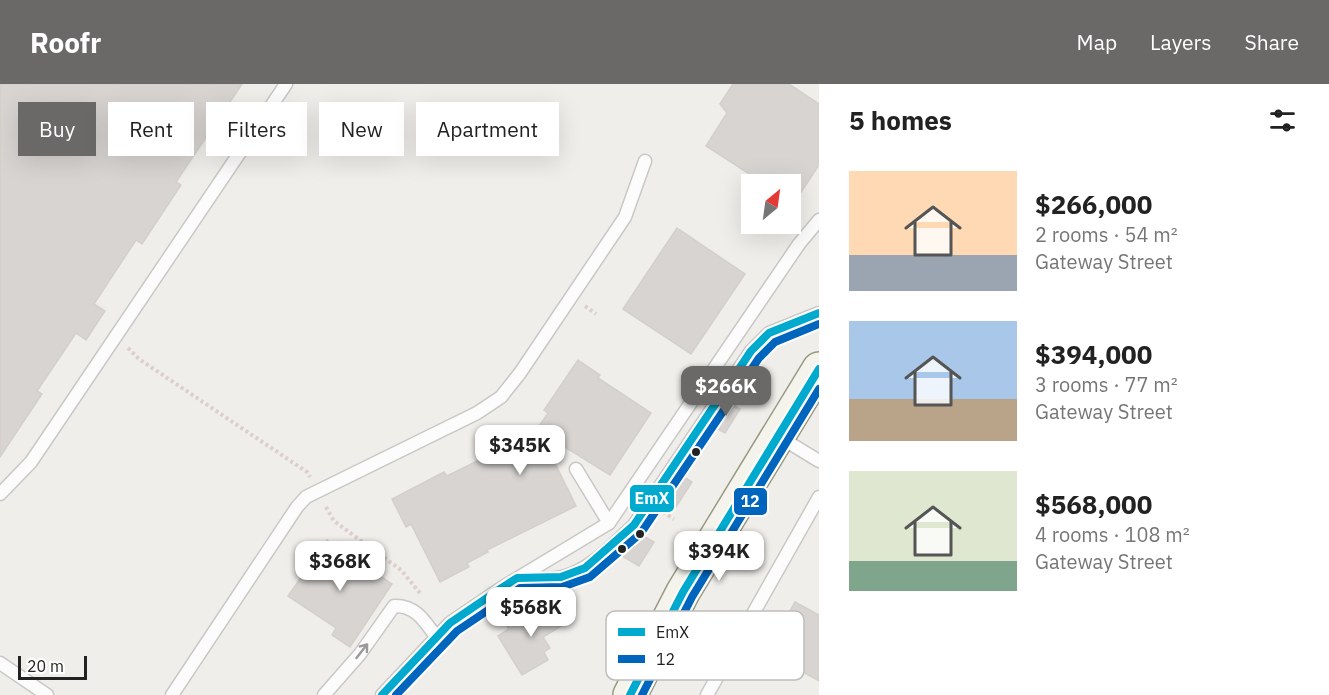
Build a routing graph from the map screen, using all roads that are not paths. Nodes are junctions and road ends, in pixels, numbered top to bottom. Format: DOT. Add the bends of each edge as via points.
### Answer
graph roads {
  1 [pos="286,84"];
  2 [pos="645,161"];
  3 [pos="819,220"];
  4 [pos="819,314"];
  5 [pos="819,369"];
  6 [pos="777,435"];
  7 [pos="819,461"];
  8 [pos="576,469"];
  9 [pos="0,494"];
  10 [pos="819,497"];
  11 [pos="609,523"];
  12 [pos="517,578"];
  13 [pos="673,611"];
  14 [pos="755,611"];
  15 [pos="437,638"];
  16 [pos="0,663"];
  17 [pos="638,680"];
  18 [pos="715,680"];
  19 [pos="47,695"];
  20 [pos="172,695"];
  21 [pos="324,695"];
  22 [pos="382,695"];
  23 [pos="630,695"];
  24 [pos="707,695"];
  1 -- 9 [label="lane" via="31,462"];
  2 -- 20 [label="lane" via="625,217 501,397 477,413 306,497"];
  3 -- 11 [label="lane"];
  4 -- 12 [label="lane" via="769,333 752,351 634,525 612,546 585,568 561,577"];
  5 -- 6 [label="main road"];
  6 -- 7 [label="lane"];
  6 -- 13 [label="main road"];
  8 -- 11 [label="lane"];
  10 -- 14 [label="lane"];
  11 -- 12 [label="lane"];
  12 -- 15 [label="lane" via="450,623"];
  21 -- 15 [label="lane, one-way" via="394,606 413,610"];
  15 -- 22 [label="lane"];
  16 -- 19 [label="lane"];
  17 -- 23 [label="main road"];
  18 -- 24 [label="lane"];
}
